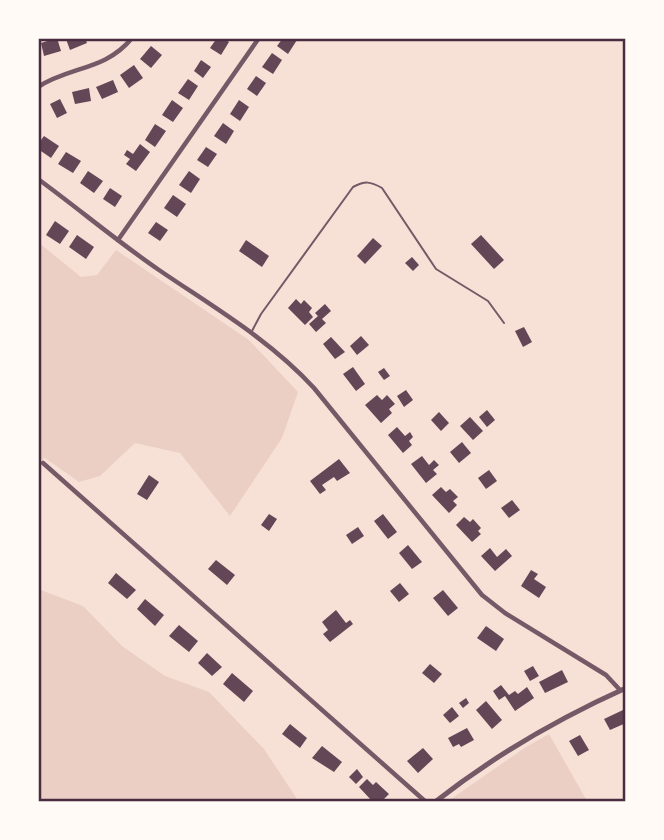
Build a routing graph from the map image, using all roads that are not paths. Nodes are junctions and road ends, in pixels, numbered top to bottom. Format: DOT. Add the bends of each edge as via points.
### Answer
graph roads {
  1 [pos="132,38"];
  2 [pos="258,38"];
  3 [pos="38,87"];
  4 [pos="38,179"];
  5 [pos="118,240"];
  6 [pos="504,323"];
  7 [pos="251,332"];
  8 [pos="43,463"];
  9 [pos="623,689"];
  10 [pos="426,802"];
  11 [pos="435,802"];
  1 -- 3 [label="street" via="110,59"];
  2 -- 5 [label="street"];
  4 -- 5 [label="street"];
  5 -- 7 [label="street"];
  6 -- 7 [label="lane" via="488,301 436,269 382,188 363,182 353,187"];
  7 -- 9 [label="street" via="314,388 482,595"];
  8 -- 10 [label="street"];
  9 -- 11 [label="street" via="508,749"];
}
